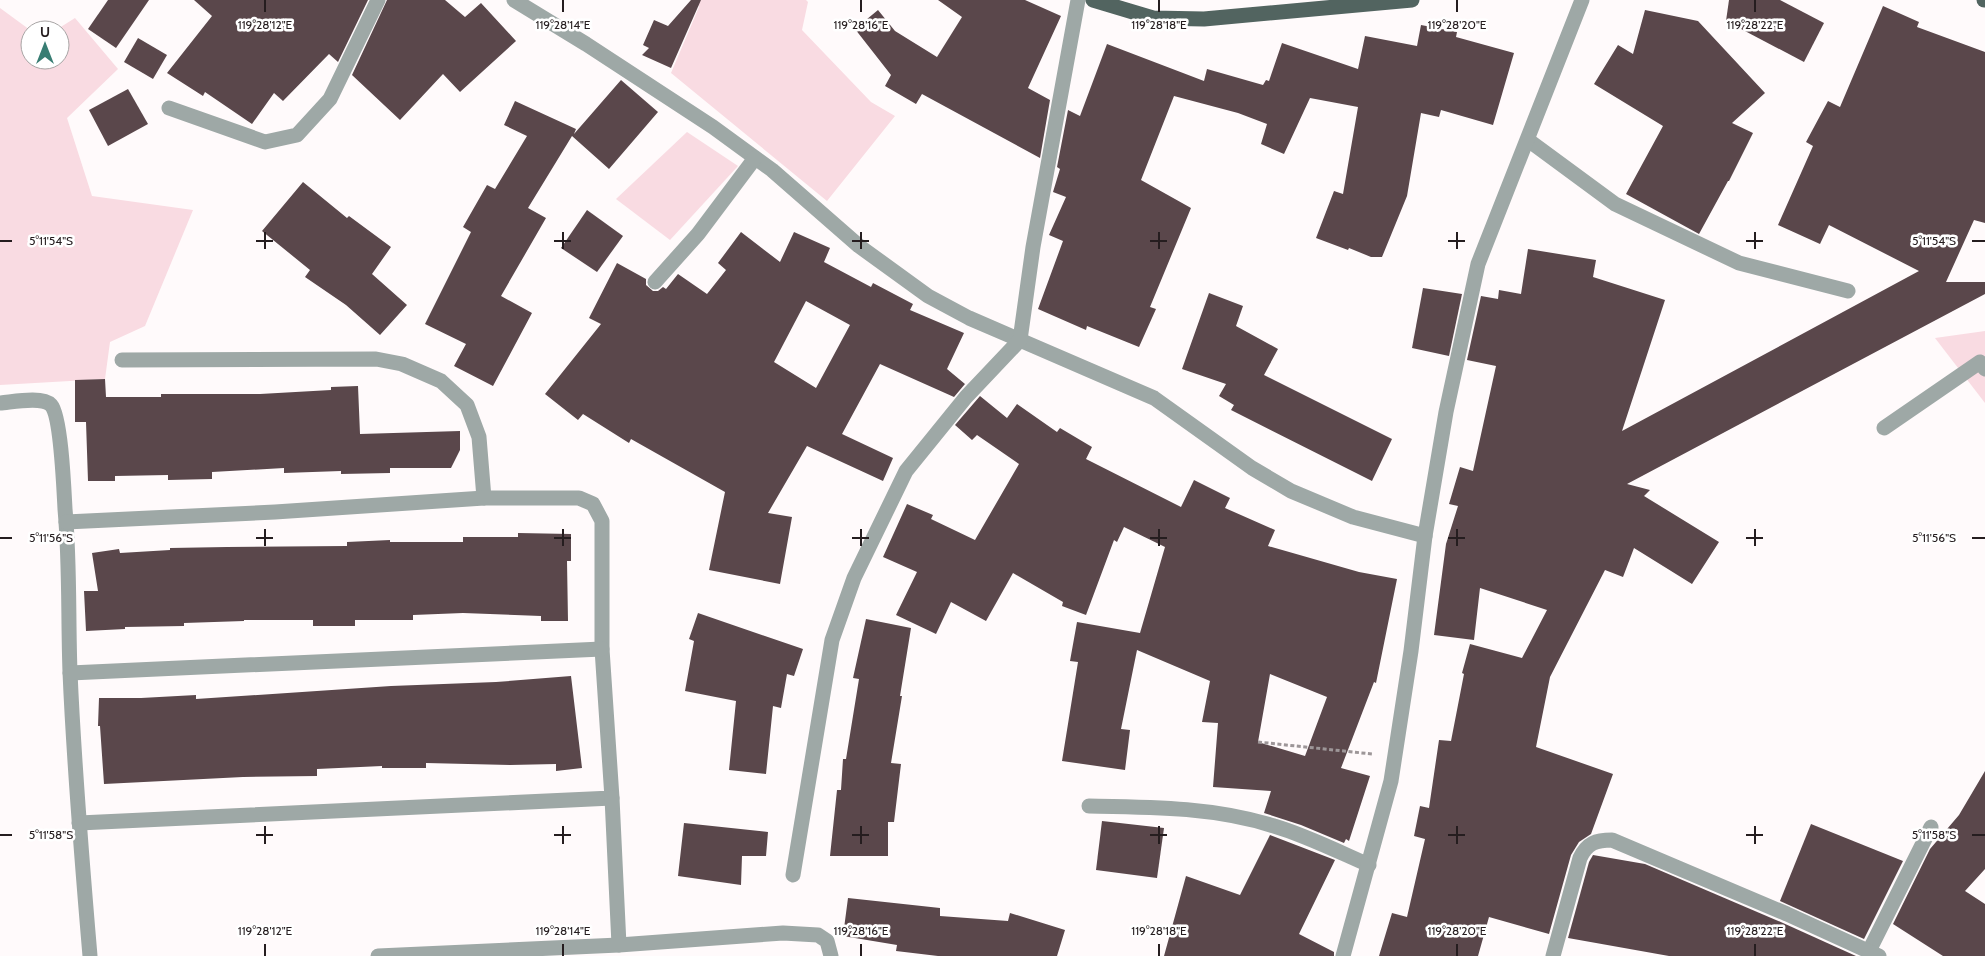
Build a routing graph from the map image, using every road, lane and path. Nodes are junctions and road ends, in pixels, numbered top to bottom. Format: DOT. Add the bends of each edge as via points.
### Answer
graph roads {
  1 [pos="378,0"];
  2 [pos="514,0"];
  3 [pos="1078,0"];
  4 [pos="1093,0"];
  5 [pos="1412,0"];
  6 [pos="1582,0"];
  7 [pos="169,108"];
  8 [pos="1528,140"];
  9 [pos="755,158"];
  10 [pos="655,282"];
  11 [pos="1848,291"];
  12 [pos="1020,340"];
  13 [pos="122,360"];
  14 [pos="1985,369"];
  15 [pos="0,403"];
  16 [pos="1884,428"];
  17 [pos="484,498"];
  18 [pos="66,522"];
  19 [pos="1425,536"];
  20 [pos="602,649"];
  21 [pos="70,673"];
  22 [pos="1258,742"];
  23 [pos="1395,757"];
  24 [pos="612,798"];
  25 [pos="1088,806"];
  26 [pos="79,823"];
  27 [pos="1931,827"];
  28 [pos="1369,865"];
  29 [pos="794,875"];
  30 [pos="619,945"];
  31 [pos="1874,954"];
  32 [pos="90,956"];
  33 [pos="378,956"];
  34 [pos="831,956"];
  35 [pos="1343,956"];
  36 [pos="1553,956"];
  1 -- 7 [label="street" via="330,99 297,135 265,142"];
  2 -- 9 [label="street" via="697,116"];
  3 -- 12 [label="street" via="1033,247"];
  4 -- 5 [label="main road" via="1153,18 1204,19"];
  6 -- 8 [label="street"];
  8 -- 11 [label="street" via="1615,204 1739,263"];
  8 -- 19 [label="street" via="1478,264 1446,412"];
  9 -- 10 [label="street" via="698,234"];
  9 -- 12 [label="street" via="860,246 928,296"];
  12 -- 19 [label="street" via="1154,398 1252,468 1291,491 1353,517"];
  12 -- 29 [label="street" via="966,397 906,471 854,578 832,640"];
  13 -- 17 [label="street" via="376,359 402,364 441,380 467,405 479,437"];
  14 -- 16 [label="street" via="1980,362"];
  15 -- 18 [label="street" via="43,400 56,411"];
  17 -- 18 [label="street"];
  17 -- 20 [label="street" via="579,498 593,504 602,521"];
  18 -- 21 [label="street"];
  19 -- 23 [label="street"];
  20 -- 21 [label="street"];
  20 -- 24 [label="street"];
  21 -- 26 [label="street"];
  22 -- 23 [label="path"];
  23 -- 28 [label="street"];
  24 -- 26 [label="street"];
  24 -- 30 [label="street"];
  25 -- 28 [label="street" via="1158,807 1214,813 1274,826"];
  26 -- 32 [label="street"];
  27 -- 31 [label="street"];
  28 -- 35 [label="street"];
  30 -- 33 [label="street"];
  30 -- 34 [label="street" via="803,933 818,935 827,941"];
  31 -- 36 [label="street" via="1612,840 1603,840 1585,848 1580,858"];
}
